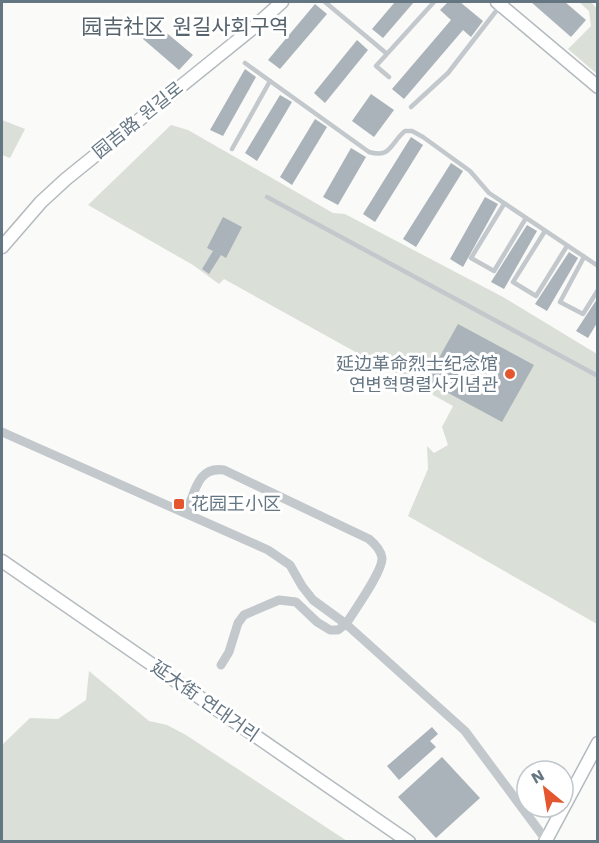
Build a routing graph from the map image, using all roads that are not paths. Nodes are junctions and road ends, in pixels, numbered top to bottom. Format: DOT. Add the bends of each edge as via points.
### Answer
graph roads {
  1 [pos="282,2"];
  2 [pos="325,2"];
  3 [pos="434,2"];
  4 [pos="499,3"];
  5 [pos="386,53"];
  6 [pos="245,63"];
  7 [pos="389,77"];
  8 [pos="270,81"];
  9 [pos="597,87"];
  10 [pos="411,107"];
  11 [pos="232,149"];
  12 [pos="267,197"];
  13 [pos="504,204"];
  14 [pos="526,218"];
  15 [pos="545,231"];
  16 [pos="567,246"];
  17 [pos="2,248"];
  18 [pos="584,257"];
  19 [pos="597,266"];
  20 [pos="597,290"];
  21 [pos="597,376"];
  22 [pos="2,432"];
  23 [pos="186,513"];
  24 [pos="2,561"];
  25 [pos="346,624"];
  26 [pos="220,665"];
  27 [pos="597,742"];
  28 [pos="547,841"];
  29 [pos="409,842"];
  1 -- 17 [label="main road, 园吉路 원길로" via="66,179"];
  2 -- 5 [label="lane"];
  3 -- 5 [label="lane"];
  4 -- 9 [label="main road"];
  4 -- 10 [label="lane" via="448,73"];
  5 -- 7 [label="lane" via="376,66"];
  6 -- 8 [label="lane"];
  8 -- 11 [label="lane"];
  8 -- 13 [label="lane" via="369,152 386,152 405,131 412,131 470,171"];
  12 -- 21 [label="lane"];
  13 -- 14 [label="lane"];
  13 -- 14 [label="lane" via="471,258 494,271"];
  14 -- 15 [label="lane"];
  15 -- 16 [label="lane"];
  15 -- 16 [label="lane" via="513,282 536,297"];
  16 -- 18 [label="lane"];
  18 -- 19 [label="lane"];
  18 -- 20 [label="lane" via="560,302 583,314"];
  22 -- 23 [label="street"];
  23 -- 25 [label="street" via="290,564 313,600"];
  23 -- 25 [label="street" via="200,480 213,468 369,539 378,547 382,559"];
  24 -- 29 [label="main road, 延大街 연대거리"];
  25 -- 26 [label="street" via="330,630 296,602 279,600 244,615"];
  25 -- 28 [label="street" via="465,731"];
  27 -- 28 [label="main road"];
}
